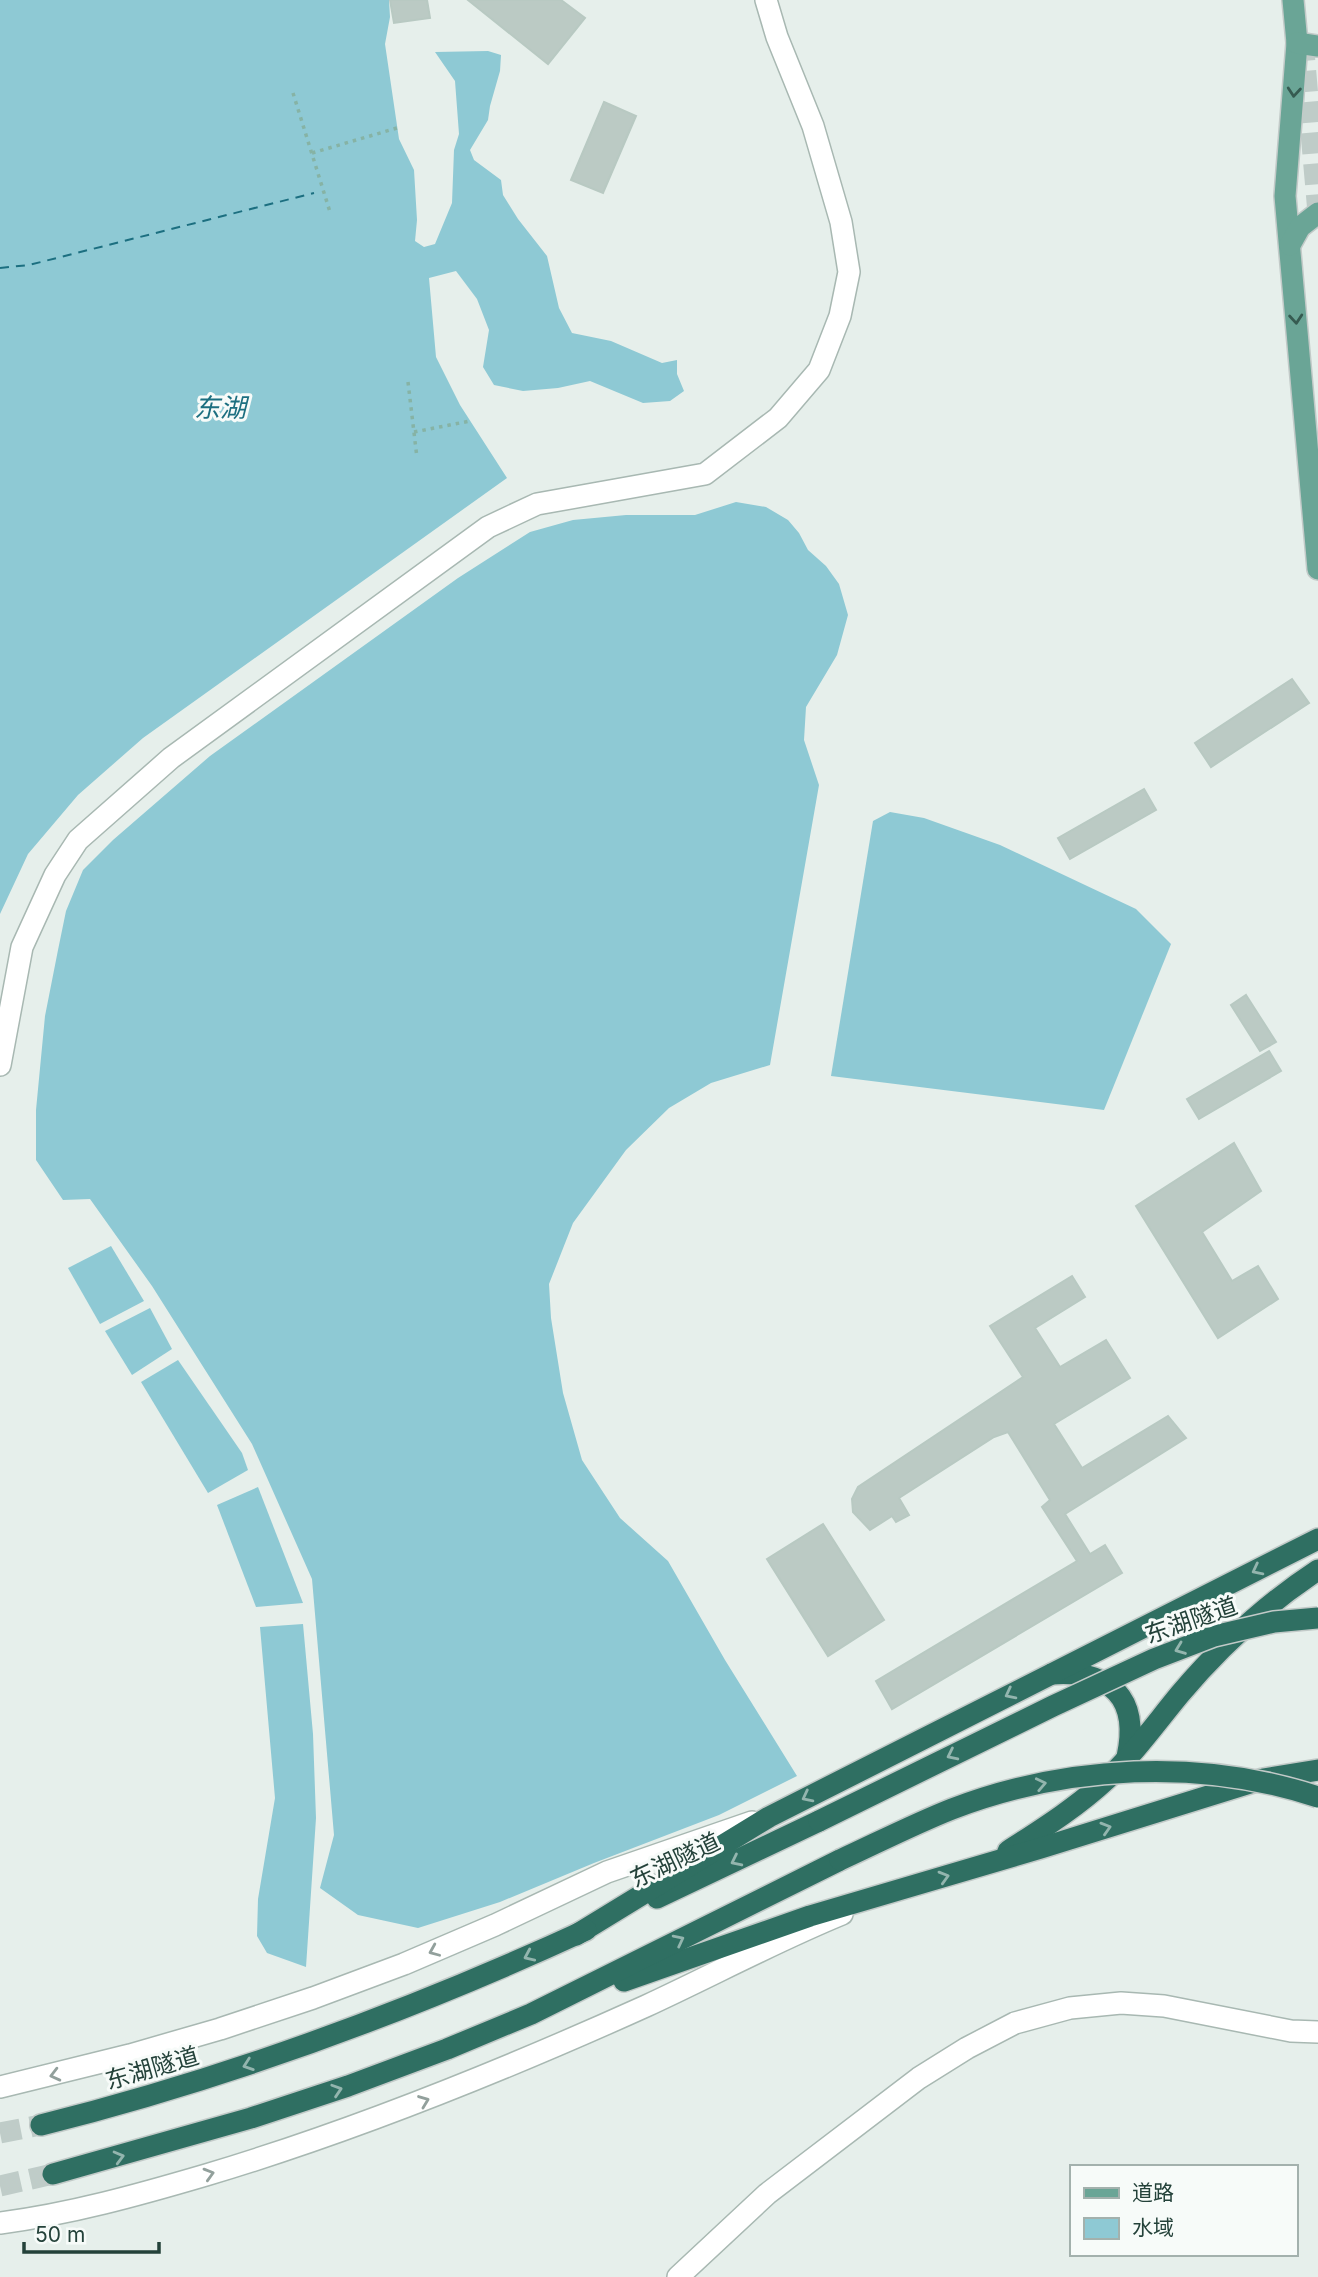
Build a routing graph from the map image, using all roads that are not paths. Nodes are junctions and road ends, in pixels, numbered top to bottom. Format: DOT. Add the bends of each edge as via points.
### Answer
graph roads {
  1 [pos="766,0"];
  2 [pos="1293,0"];
  3 [pos="1308,44"];
  4 [pos="1318,213"];
  5 [pos="1290,245"];
  6 [pos="1318,569"];
  7 [pos="0,1065"];
  8 [pos="1318,1539"];
  9 [pos="1318,1570"];
  10 [pos="1318,1618"];
  11 [pos="1049,1674"];
  12 [pos="1126,1759"];
  13 [pos="1318,1770"];
  14 [pos="1318,1797"];
  15 [pos="769,1817"];
  16 [pos="989,1864"];
  17 [pos="901,1889"];
  18 [pos="576,1935"];
  19 [pos="531,2014"];
  20 [pos="1318,2032"];
  21 [pos="0,2087"];
  22 [pos="41,2125"];
  23 [pos="53,2174"];
  24 [pos="0,2223"];
  25 [pos="678,2277"];
  1 -- 7 [label="street" via="813,126 842,222 849,272 840,316 819,370 778,418 705,474 537,504 488,527 171,758 78,840 55,875 22,947"];
  2 -- 3 [label="main road"];
  3 -- 5 [label="main road, one-way" via="1285,187"];
  4 -- 5 [label="main road" via="1300,227"];
  5 -- 6 [label="main road, one-way"];
  8 -- 11 [label="highway, one-way"];
  9 -- 12 [label="highway" via="1275,1601 1219,1652"];
  10 -- 18 [label="highway, 东湖隧道, one-way, bridge" via="1274,1622 1214,1636 1153,1659"];
  11 -- 12 [label="highway" via="1091,1676 1119,1694 1130,1721"];
  11 -- 15 [label="highway, one-way"];
  12 -- 16 [label="highway" via="1082,1800"];
  16 -- 13 [label="highway, one-way" via="1263,1779"];
  19 -- 14 [label="highway, one-way, bridge" via="840,1860 953,1809 1030,1786 1090,1775 1166,1772 1267,1783"];
  15 -- 18 [label="highway"];
  15 -- 21 [label="street, one-way" via="607,1871 495,1925 313,1998 130,2055"];
  17 -- 16 [label="highway, one-way"];
  17 -- 19 [label="highway"];
  24 -- 17 [label="street, one-way" via="49,2217 152,2191 395,2113 541,2053"];
  18 -- 22 [label="highway, 东湖隧道, one-way" via="328,2038 228,2073"];
  23 -- 19 [label="highway, one-way" via="348,2086"];
  20 -- 25 [label="street" via="1121,2003 1070,2008 1015,2024 919,2078 767,2194"];
}
